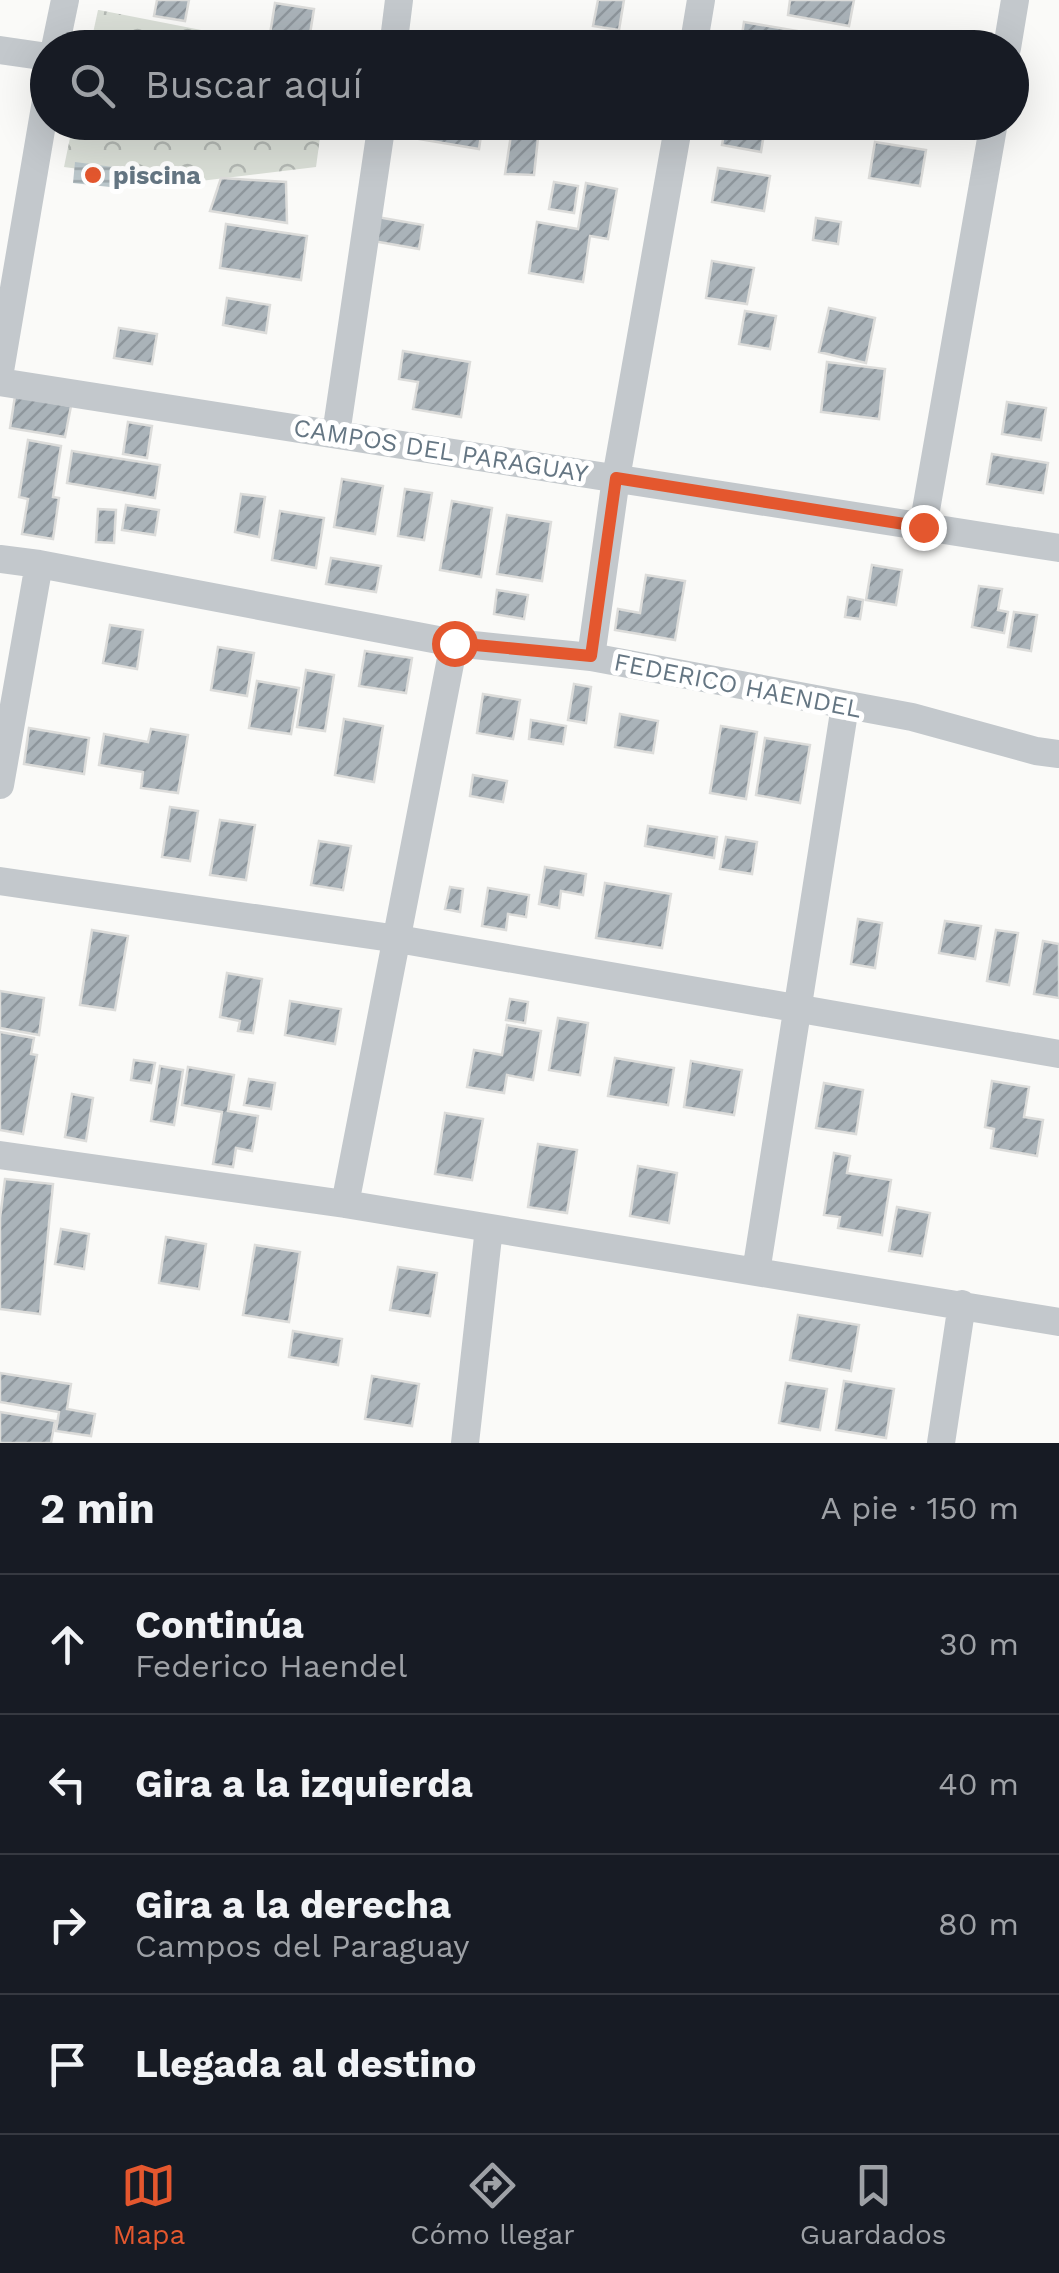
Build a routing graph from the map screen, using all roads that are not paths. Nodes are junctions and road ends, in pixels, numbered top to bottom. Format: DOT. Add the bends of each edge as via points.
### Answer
graph roads {
  1 [pos="65,0"];
  2 [pos="400,0"];
  3 [pos="701,0"];
  4 [pos="1016,0"];
  5 [pos="59,30"];
  6 [pos="395,30"];
  7 [pos="696,30"];
  8 [pos="1010,30"];
  9 [pos="0,50"];
  10 [pos="30,54"];
  11 [pos="39,140"];
  12 [pos="379,140"];
  13 [pos="676,140"];
  14 [pos="991,140"];
  15 [pos="0,371"];
  16 [pos="0,382"];
  17 [pos="336,434"];
  18 [pos="616,478"];
  19 [pos="923,527"];
  20 [pos="1059,548"];
  21 [pos="0,560"];
  22 [pos="38,564"];
  23 [pos="454,643"];
  24 [pos="591,656"];
  25 [pos="845,706"];
  26 [pos="1059,754"];
  27 [pos="0,785"];
  28 [pos="0,880"];
  29 [pos="398,939"];
  30 [pos="796,1009"];
  31 [pos="1059,1054"];
  32 [pos="0,1155"];
  33 [pos="345,1204"];
  34 [pos="489,1228"];
  35 [pos="756,1272"];
  36 [pos="962,1304"];
  37 [pos="1059,1322"];
  38 [pos="464,1443"];
  39 [pos="941,1443"];
  1 -- 5 [label="street"];
  2 -- 6 [label="street"];
  3 -- 7 [label="street"];
  4 -- 8 [label="street"];
  9 -- 10 [label="street"];
  11 -- 15 [label="street"];
  12 -- 17 [label="street"];
  13 -- 18 [label="street"];
  14 -- 19 [label="street"];
  16 -- 17 [label="street, CAMPOS DEL PARAGUAY"];
  17 -- 18 [label="street, CAMPOS DEL PARAGUAY"];
  18 -- 19 [label="street, CAMPOS DEL PARAGUAY"];
  18 -- 24 [label="street"];
  19 -- 20 [label="street, CAMPOS DEL PARAGUAY"];
  21 -- 22 [label="street, FEDERICO HAENDEL"];
  22 -- 23 [label="street, FEDERICO HAENDEL"];
  22 -- 27 [label="street"];
  23 -- 24 [label="street, FEDERICO HAENDEL"];
  23 -- 29 [label="street"];
  24 -- 25 [label="street, FEDERICO HAENDEL"];
  25 -- 26 [label="street, FEDERICO HAENDEL"];
  25 -- 30 [label="street"];
  28 -- 29 [label="street"];
  29 -- 30 [label="street"];
  29 -- 33 [label="street"];
  30 -- 31 [label="street"];
  30 -- 35 [label="street"];
  32 -- 33 [label="street"];
  33 -- 34 [label="street"];
  34 -- 35 [label="street"];
  34 -- 38 [label="street"];
  35 -- 36 [label="street"];
  36 -- 37 [label="street"];
  36 -- 39 [label="street"];
}
